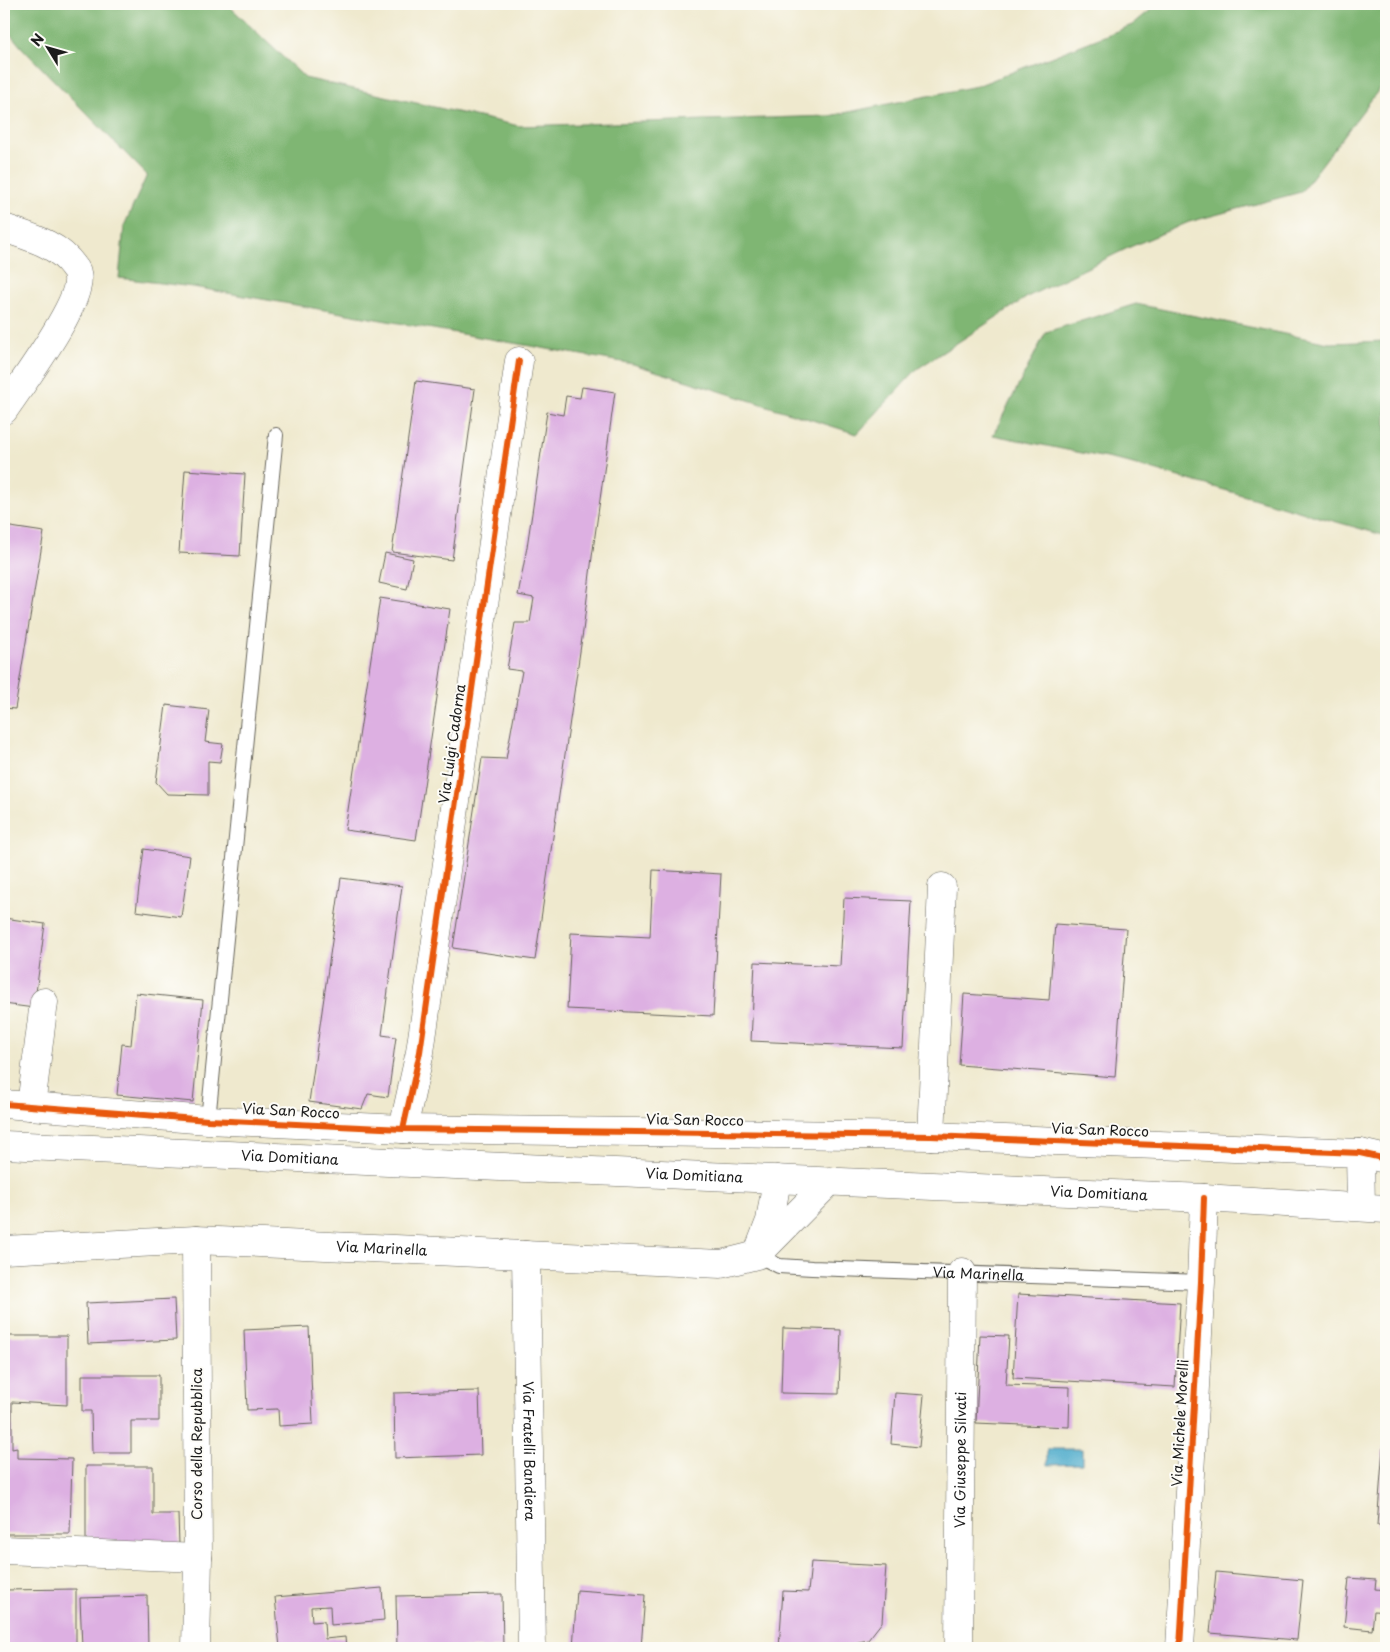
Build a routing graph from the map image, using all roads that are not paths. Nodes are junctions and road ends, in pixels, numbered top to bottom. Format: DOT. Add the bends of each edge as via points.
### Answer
graph roads {
  1 [pos="4,228"];
  2 [pos="519,361"];
  3 [pos="4,410"];
  4 [pos="276,435"];
  5 [pos="942,887"];
  6 [pos="44,1002"];
  7 [pos="4,1104"];
  8 [pos="31,1106"];
  9 [pos="208,1120"];
  10 [pos="403,1129"];
  11 [pos="931,1136"];
  12 [pos="4,1144"];
  13 [pos="1360,1153"];
  14 [pos="1386,1159"];
  15 [pos="777,1179"];
  16 [pos="830,1181"];
  17 [pos="1204,1198"];
  18 [pos="1374,1208"];
  19 [pos="196,1240"];
  20 [pos="4,1250"];
  21 [pos="526,1255"];
  22 [pos="757,1256"];
  23 [pos="962,1272"];
  24 [pos="1201,1282"];
  25 [pos="4,1550"];
  26 [pos="198,1558"];
  27 [pos="196,1648"];
  28 [pos="532,1648"];
  29 [pos="959,1648"];
  30 [pos="1180,1648"];
  1 -- 3 [label="street" via="43,242 66,256 78,273 76,289 64,320"];
  2 -- 10 [label="street, Via Luigi Cadorna" via="422,1043"];
  4 -- 9 [label="lane"];
  5 -- 11 [label="street"];
  6 -- 8 [label="street"];
  7 -- 8 [label="street, Via San Rocco"];
  8 -- 9 [label="street, Via San Rocco"];
  9 -- 10 [label="street, Via San Rocco"];
  10 -- 11 [label="street, Via San Rocco"];
  11 -- 13 [label="street, Via San Rocco"];
  12 -- 15 [label="street, Via Domitiana"];
  13 -- 14 [label="street, Via San Rocco"];
  13 -- 18 [label="street"];
  15 -- 16 [label="street, Via Domitiana"];
  15 -- 22 [label="street" via="770,1221"];
  16 -- 17 [label="street, Via Domitiana"];
  16 -- 22 [label="street"];
  17 -- 18 [label="street, Via Domitiana"];
  17 -- 24 [label="street, Via Michele Morelli"];
  19 -- 20 [label="street, Via Marinella"];
  19 -- 21 [label="street, Via Marinella"];
  19 -- 26 [label="street, Corso della Repubblica"];
  21 -- 22 [label="street, Via Marinella" via="721,1264"];
  21 -- 28 [label="street, Via Fratelli Bandiera"];
  22 -- 23 [label="lane, Via Marinella" via="779,1266"];
  23 -- 24 [label="lane, Via Marinella"];
  23 -- 29 [label="street, Via Giuseppe Silvati"];
  24 -- 30 [label="street, Via Michele Morelli"];
  25 -- 26 [label="street"];
  26 -- 27 [label="street, Corso della Repubblica"];
}
